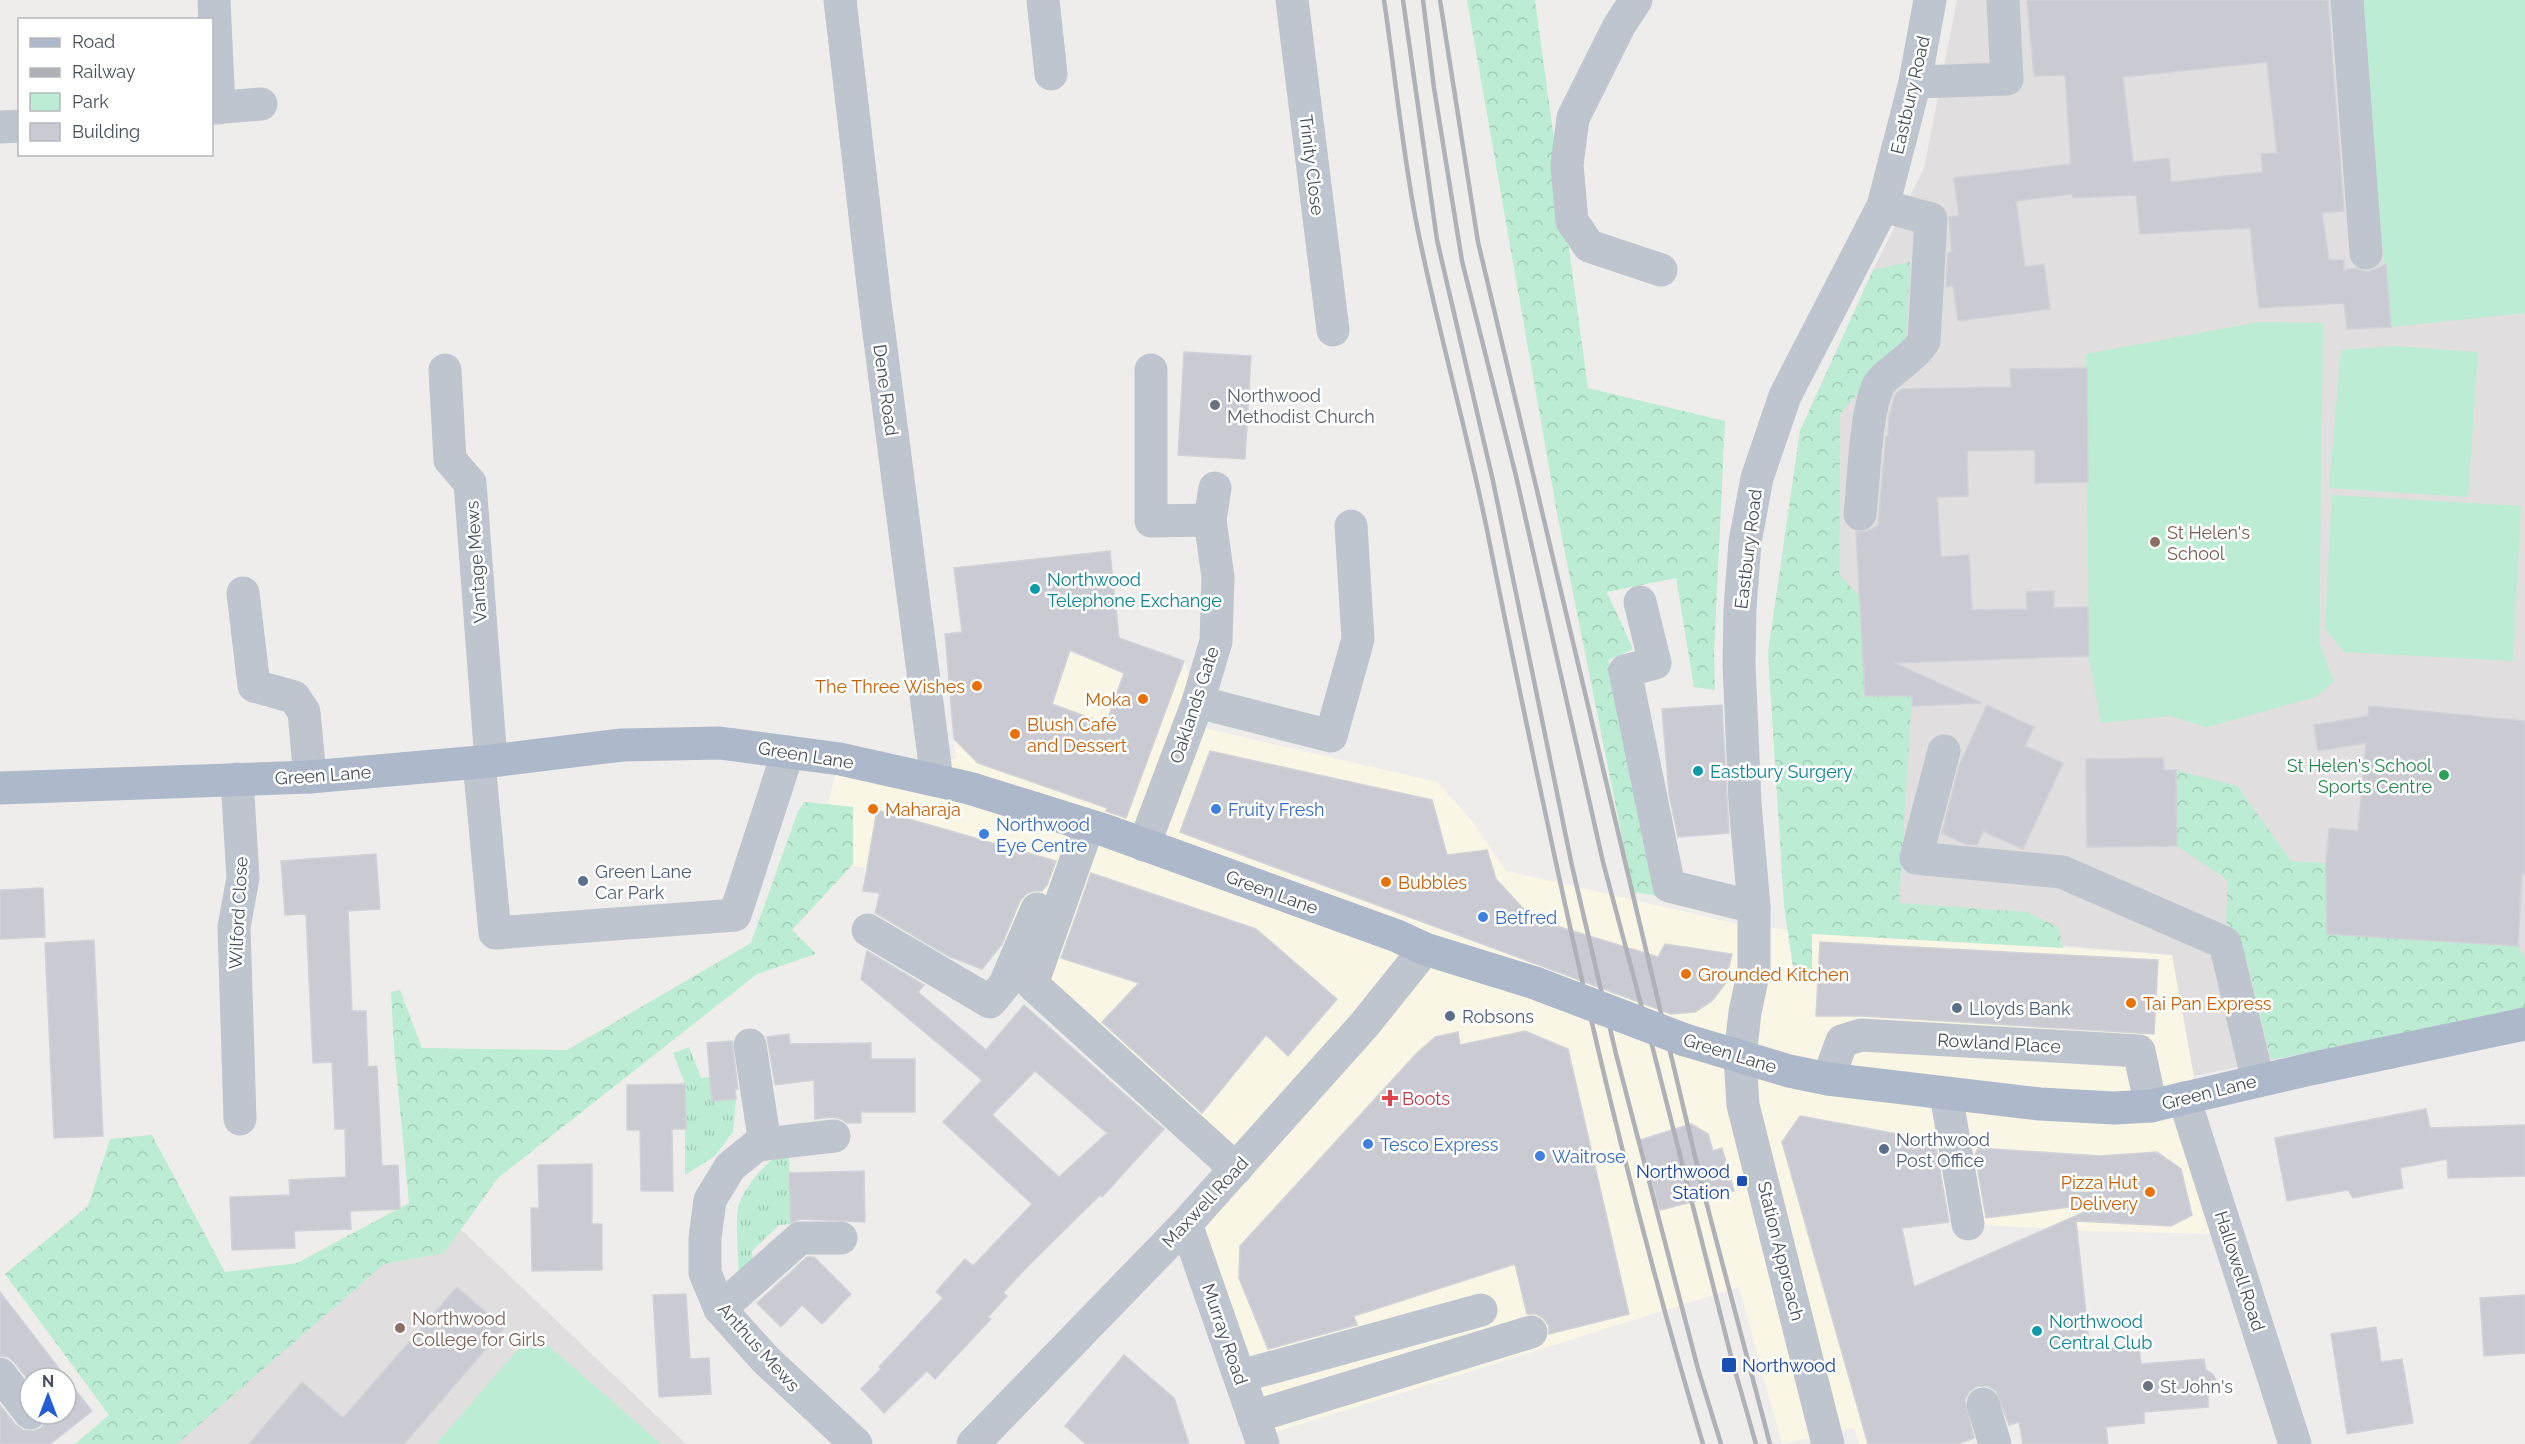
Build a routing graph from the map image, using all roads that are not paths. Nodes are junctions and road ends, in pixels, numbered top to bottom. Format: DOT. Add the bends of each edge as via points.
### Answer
graph roads {
  1 [pos="214,0"];
  2 [pos="840,0"];
  3 [pos="1043,0"];
  4 [pos="1292,0"];
  5 [pos="1636,0"];
  6 [pos="1930,0"];
  7 [pos="2003,0"];
  8 [pos="2347,0"];
  9 [pos="1051,74"];
  10 [pos="1915,82"];
  11 [pos="261,104"];
  12 [pos="215,108"];
  13 [pos="18,126"];
  14 [pos="0,127"];
  15 [pos="1883,206"];
  16 [pos="2366,253"];
  17 [pos="1661,270"];
  18 [pos="1333,330"];
  19 [pos="445,370"];
  20 [pos="1151,370"];
  21 [pos="1215,488"];
  22 [pos="1860,514"];
  23 [pos="1210,520"];
  24 [pos="1351,526"];
  25 [pos="243,593"];
  26 [pos="1640,602"];
  27 [pos="1198,702"];
  28 [pos="1944,751"];
  29 [pos="788,752"];
  30 [pos="485,762"];
  31 [pos="310,777"];
  32 [pos="237,779"];
  33 [pos="938,780"];
  34 [pos="0,788"];
  35 [pos="1082,824"];
  36 [pos="1144,845"];
  37 [pos="1754,907"];
  38 [pos="868,930"];
  39 [pos="1425,950"];
  40 [pos="2525,1024"];
  41 [pos="750,1045"];
  42 [pos="1740,1057"];
  43 [pos="1828,1079"];
  44 [pos="2258,1081"];
  45 [pos="1946,1094"];
  46 [pos="2184,1098"];
  47 [pos="2151,1106"];
  48 [pos="240,1119"];
  49 [pos="834,1136"];
  50 [pos="765,1144"];
  51 [pos="1236,1169"];
  52 [pos="1186,1224"];
  53 [pos="1968,1224"];
  54 [pos="841,1238"];
  55 [pos="720,1309"];
  56 [pos="1481,1310"];
  57 [pos="1532,1332"];
  58 [pos="0,1374"];
  59 [pos="1241,1376"];
  60 [pos="18,1397"];
  61 [pos="1983,1404"];
  62 [pos="1258,1431"];
  63 [pos="856,1444"];
  64 [pos="973,1444"];
  65 [pos="1828,1444"];
  66 [pos="1995,1444"];
  67 [pos="2295,1444"];
  1 -- 12 [label="street"];
  2 -- 33 [label="street, Dene Road" via="874,302"];
  3 -- 9 [label="street"];
  4 -- 18 [label="street, Trinity Close"];
  5 -- 17 [label="street" via="1573,118 1567,165 1572,221 1589,246"];
  6 -- 10 [label="street, Eastbury Road"];
  7 -- 10 [label="street" via="2007,79"];
  8 -- 16 [label="street"];
  10 -- 15 [label="street, Eastbury Road"];
  11 -- 12 [label="street"];
  13 -- 14 [label="street"];
  15 -- 22 [label="street" via="1931,219 1924,341 1918,352 1879,384 1870,419"];
  15 -- 37 [label="street, Eastbury Road" via="1785,396 1757,478 1745,542 1739,664"];
  19 -- 30 [label="street, Vantage Mews" via="450,460 470,483"];
  20 -- 23 [label="street" via="1151,521"];
  21 -- 23 [label="street, Oaklands Gate"];
  23 -- 27 [label="street, Oaklands Gate" via="1218,577 1216,641"];
  24 -- 27 [label="street" via="1358,639 1331,736"];
  25 -- 31 [label="street" via="254,686 294,697 304,712"];
  26 -- 37 [label="street" via="1656,663 1625,671 1669,886"];
  27 -- 36 [label="street, Oaklands Gate"];
  28 -- 44 [label="street" via="1916,858 2062,872 2225,943"];
  29 -- 30 [label="main road, Green Lane" via="720,743 622,745"];
  29 -- 30 [label="street, Vantage Mews" via="735,915 495,933 484,812"];
  29 -- 33 [label="main road, Green Lane"];
  30 -- 31 [label="main road, Green Lane"];
  31 -- 32 [label="main road, Green Lane"];
  32 -- 34 [label="main road, Green Lane"];
  32 -- 48 [label="street, Wilford Close" via="243,878 234,927"];
  33 -- 35 [label="main road, Green Lane"];
  35 -- 36 [label="main road, Green Lane"];
  35 -- 38 [label="street" via="1005,984 990,1002"];
  35 -- 51 [label="street" via="1032,984"];
  36 -- 39 [label="main road, Green Lane" via="1397,936"];
  37 -- 42 [label="street, Eastbury Road" via="1754,970"];
  39 -- 42 [label="main road, Green Lane, bridge" via="1535,983 1684,1040"];
  39 -- 51 [label="street, Maxwell Road" via="1372,1017"];
  40 -- 44 [label="main road, Green Lane"];
  41 -- 50 [label="street"];
  42 -- 43 [label="main road, Green Lane"];
  42 -- 65 [label="street, Station Approach" via="1743,1105"];
  43 -- 45 [label="main road, Green Lane"];
  43 -- 47 [label="street, Rowland Place" via="1842,1041 1861,1035 2139,1051"];
  44 -- 46 [label="main road, Green Lane"];
  45 -- 47 [label="main road, Green Lane" via="2040,1104"];
  45 -- 53 [label="street"];
  46 -- 47 [label="main road, Green Lane"];
  46 -- 67 [label="street, Hallowell Road"];
  49 -- 50 [label="street, Anthus Mews"];
  50 -- 55 [label="street, Anthus Mews" via="757,1145 730,1167 710,1200 705,1273"];
  51 -- 52 [label="street, Maxwell Road"];
  52 -- 59 [label="street, Murray Road"];
  52 -- 64 [label="street, Maxwell Road"];
  54 -- 55 [label="street" via="800,1238"];
  55 -- 63 [label="street, Anthus Mews" via="766,1360"];
  56 -- 59 [label="street"];
  57 -- 62 [label="street"];
  58 -- 60 [label="street"];
  59 -- 62 [label="street, Murray Road"];
  61 -- 66 [label="street"];
}
